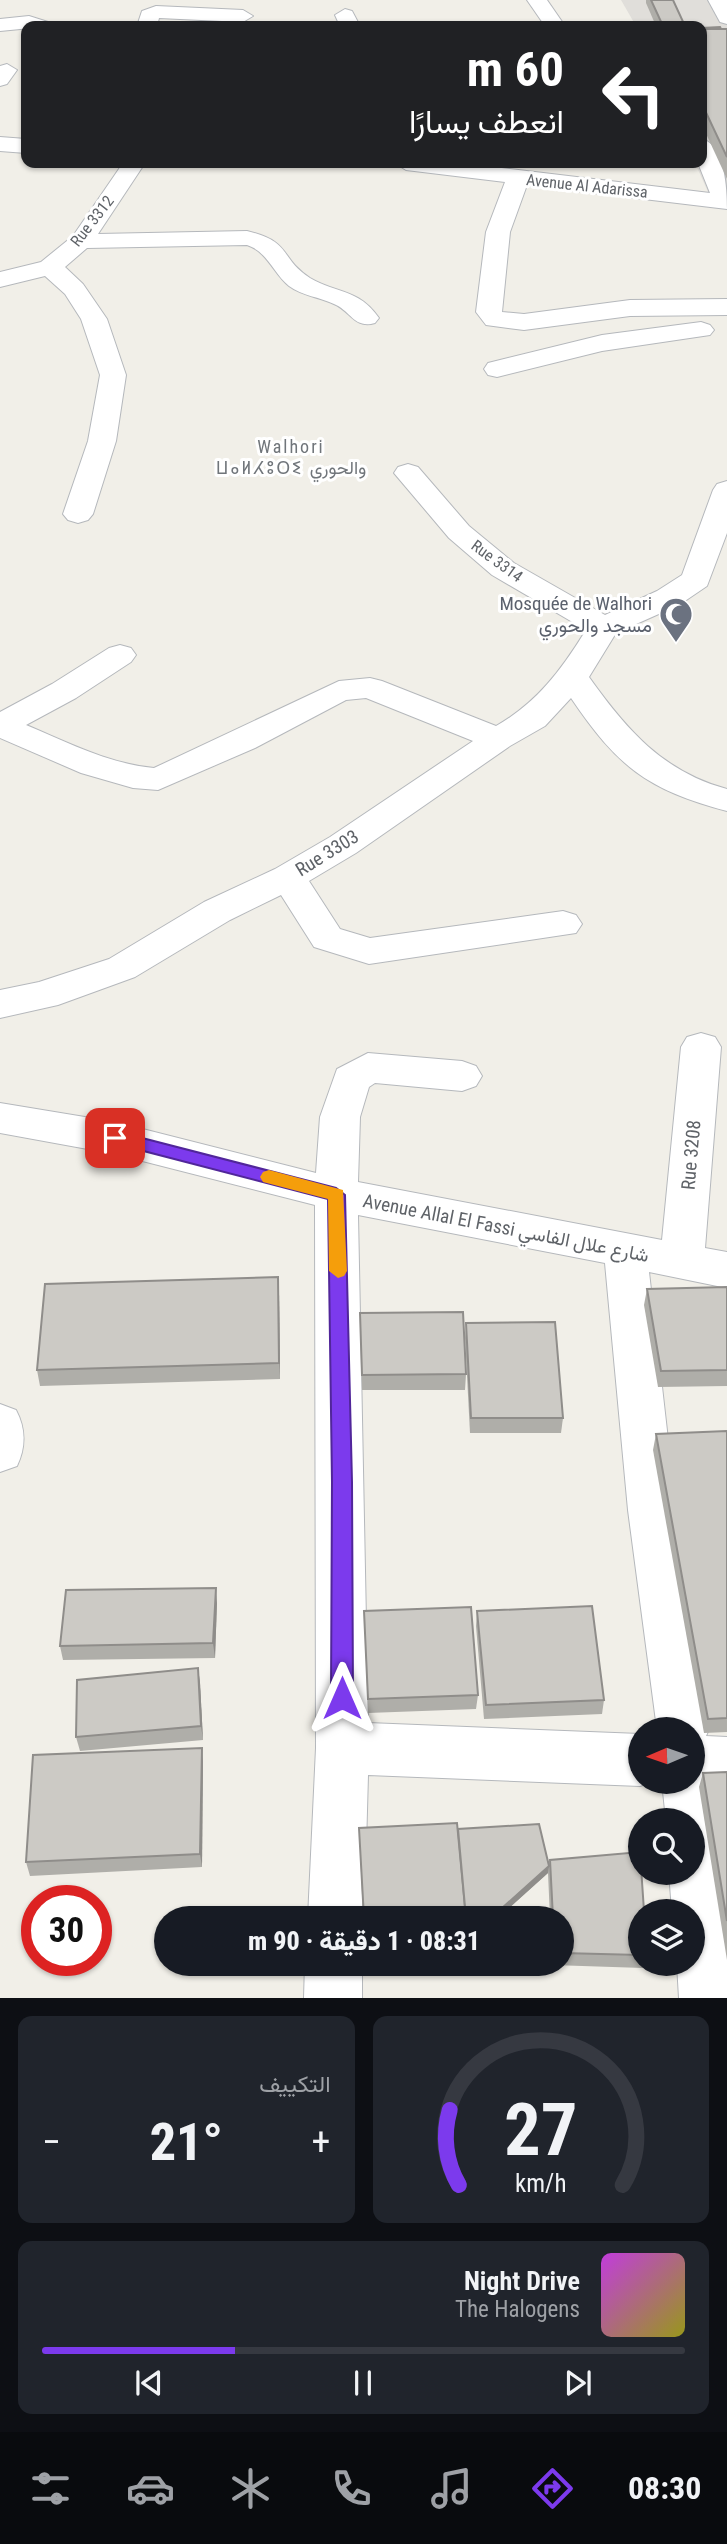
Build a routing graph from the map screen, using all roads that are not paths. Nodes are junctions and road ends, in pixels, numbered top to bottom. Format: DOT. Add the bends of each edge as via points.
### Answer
graph roads {
  1 [pos="537,0"];
  2 [pos="718,0"];
  3 [pos="244,14"];
  4 [pos="727,18"];
  5 [pos="148,21"];
  6 [pos="552,21"];
  7 [pos="21,23"];
  8 [pos="0,25"];
  9 [pos="0,144"];
  10 [pos="21,146"];
  11 [pos="707,158"];
  12 [pos="131,168"];
  13 [pos="443,168"];
  14 [pos="518,178"];
  15 [pos="726,202"];
  16 [pos="81,241"];
  17 [pos="50,267"];
  18 [pos="0,280"];
  19 [pos="727,307"];
  20 [pos="366,318"];
  21 [pos="727,330"];
  22 [pos="497,369"];
  23 [pos="408,473"];
  24 [pos="727,490"];
  25 [pos="78,514"];
  26 [pos="604,627"];
  27 [pos="120,655"];
  28 [pos="573,677"];
  29 [pos="0,726"];
  30 [pos="498,738"];
  31 [pos="727,800"];
  32 [pos="288,877"];
  33 [pos="563,924"];
  34 [pos="0,1004"];
  35 [pos="701,1048"];
  36 [pos="462,1076"];
  37 [pos="0,1118"];
  38 [pos="336,1195"];
  39 [pos="625,1251"];
  40 [pos="682,1263"];
  41 [pos="727,1270"];
  42 [pos="0,1424"];
  43 [pos="0,1452"];
  44 [pos="681,1717"];
  45 [pos="342,1748"];
  46 [pos="628,1760"];
  47 [pos="705,1762"];
  48 [pos="727,1763"];
  49 [pos="698,1885"];
  50 [pos="336,1906"];
  51 [pos="334,1976"];
  52 [pos="333,1998"];
  53 [pos="708,1998"];
  1 -- 6 [label="street"];
  2 -- 4 [label="street"];
  3 -- 5 [label="street" via="156,12"];
  7 -- 8 [label="street"];
  9 -- 10 [label="street"];
  11 -- 15 [label="street"];
  12 -- 16 [label="street, Rue 3312"];
  13 -- 14 [label="street, Avenue Al Adarissa"];
  14 -- 15 [label="street, Avenue Al Adarissa"];
  14 -- 19 [label="street" via="498,232 489,312 495,320 524,322 630,308"];
  16 -- 17 [label="street, Rue 3312"];
  16 -- 20 [label="street" via="262,241 274,247 293,277 346,300"];
  17 -- 18 [label="street, Rue 3312"];
  17 -- 25 [label="street" via="74,289 94,320 113,375 102,441"];
  21 -- 22 [label="street" via="645,335"];
  23 -- 26 [label="street, Rue 3314" via="459,533 503,569"];
  24 -- 26 [label="street" via="696,580"];
  26 -- 28 [label="street, Rue 3303"];
  27 -- 29 [label="street"];
  28 -- 30 [label="street, Rue 3303" via="533,719"];
  28 -- 31 [label="street" via="613,736 656,774 698,794"];
  29 -- 30 [label="street" via="93,765 158,779 353,688 370,688"];
  30 -- 32 [label="street, Rue 3303" via="343,845"];
  32 -- 33 [label="street" via="327,939 369,951"];
  32 -- 34 [label="street, Rue 3303" via="217,911 122,968 44,995"];
  35 -- 40 [label="street, Rue 3208"];
  36 -- 38 [label="street" via="368,1068 351,1079 340,1117"];
  37 -- 38 [label="street, Avenue Allal El Fassi شارع علال الفاسي" via="115,1138"];
  38 -- 39 [label="street, Avenue Allal El Fassi شارع علال الفاسي"];
  38 -- 45 [label="street"];
  39 -- 40 [label="street, Avenue Allal El Fassi شارع علال الفاسي"];
  39 -- 44 [label="street" via="652,1510"];
  40 -- 41 [label="street, Avenue Allal El Fassi شارع علال الفاسي"];
  42 -- 43 [label="street"];
  45 -- 46 [label="street"];
  45 -- 50 [label="street"];
  47 -- 48 [label="street"];
  49 -- 53 [label="street"];
  51 -- 52 [label="street"];
}
